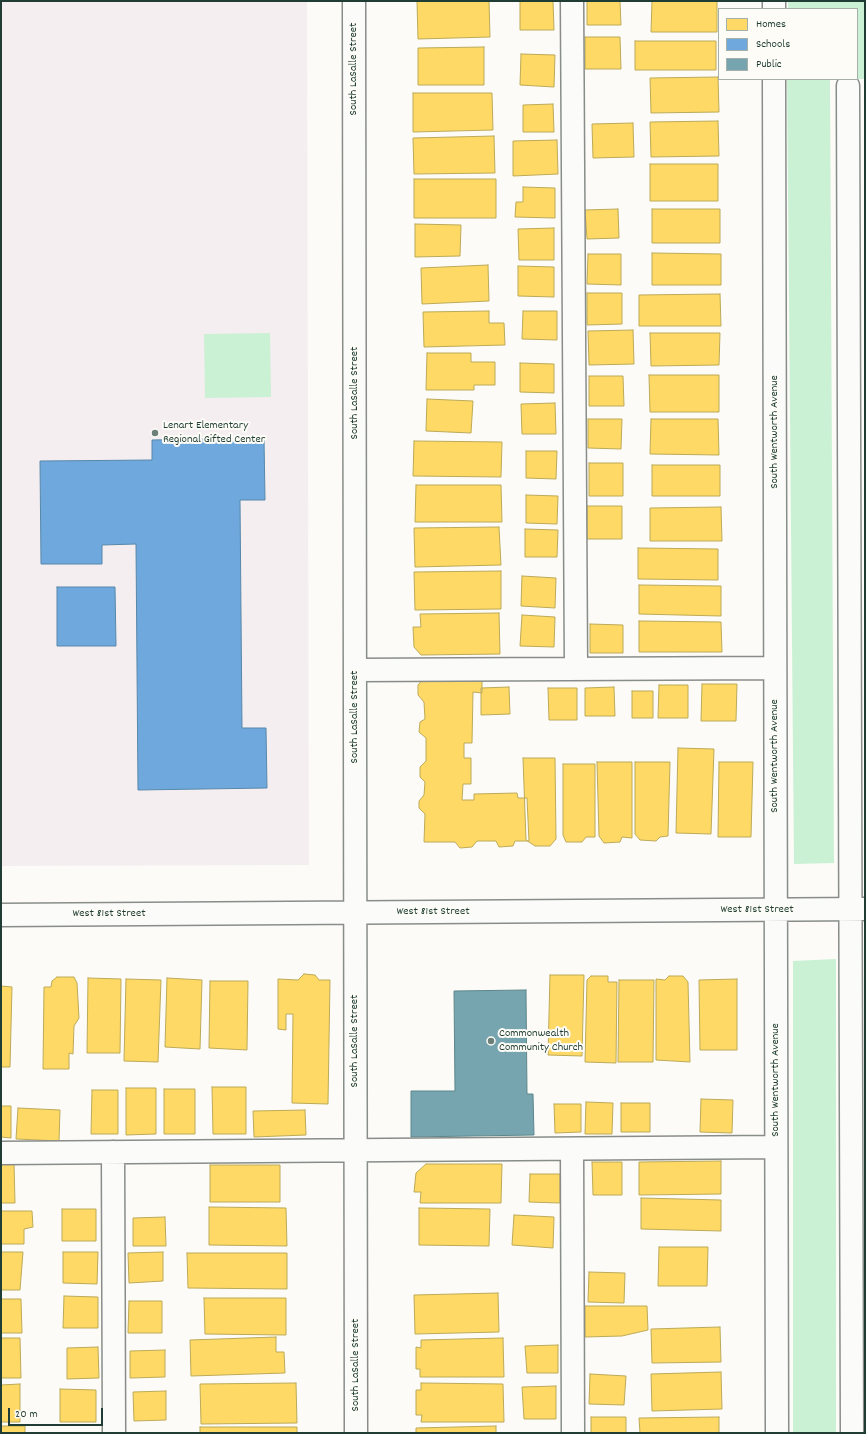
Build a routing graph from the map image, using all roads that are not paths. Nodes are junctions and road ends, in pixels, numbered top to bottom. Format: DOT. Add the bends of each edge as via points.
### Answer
graph roads {
  1 [pos="354,1"];
  2 [pos="572,1"];
  3 [pos="774,80"];
  4 [pos="848,86"];
  5 [pos="576,668"];
  6 [pos="775,668"];
  7 [pos="355,670"];
  8 [pos="858,909"];
  9 [pos="776,910"];
  10 [pos="355,912"];
  11 [pos="1,915"];
  12 [pos="776,1147"];
  13 [pos="572,1149"];
  14 [pos="356,1150"];
  15 [pos="113,1152"];
  16 [pos="1,1153"];
  17 [pos="114,1433"];
  18 [pos="356,1433"];
  19 [pos="573,1433"];
  20 [pos="777,1433"];
  21 [pos="852,1433"];
  1 -- 7 [label="street, South LaSalle Street"];
  2 -- 5 [label="street"];
  3 -- 6 [label="street, South Wentworth Avenue"];
  4 -- 8 [label="street"];
  5 -- 6 [label="street"];
  5 -- 7 [label="street"];
  6 -- 9 [label="street, South Wentworth Avenue"];
  7 -- 10 [label="street, South LaSalle Street"];
  8 -- 9 [label="street, West 81st Street"];
  8 -- 21 [label="street"];
  9 -- 10 [label="street, West 81st Street"];
  9 -- 12 [label="street, South Wentworth Avenue"];
  10 -- 11 [label="street, West 81st Street"];
  10 -- 14 [label="street, South LaSalle Street"];
  12 -- 13 [label="street"];
  12 -- 20 [label="street, South Wentworth Avenue"];
  13 -- 14 [label="street"];
  13 -- 19 [label="street"];
  14 -- 15 [label="street"];
  14 -- 18 [label="street, South LaSalle Street"];
  15 -- 16 [label="street"];
  15 -- 17 [label="street"];
}
